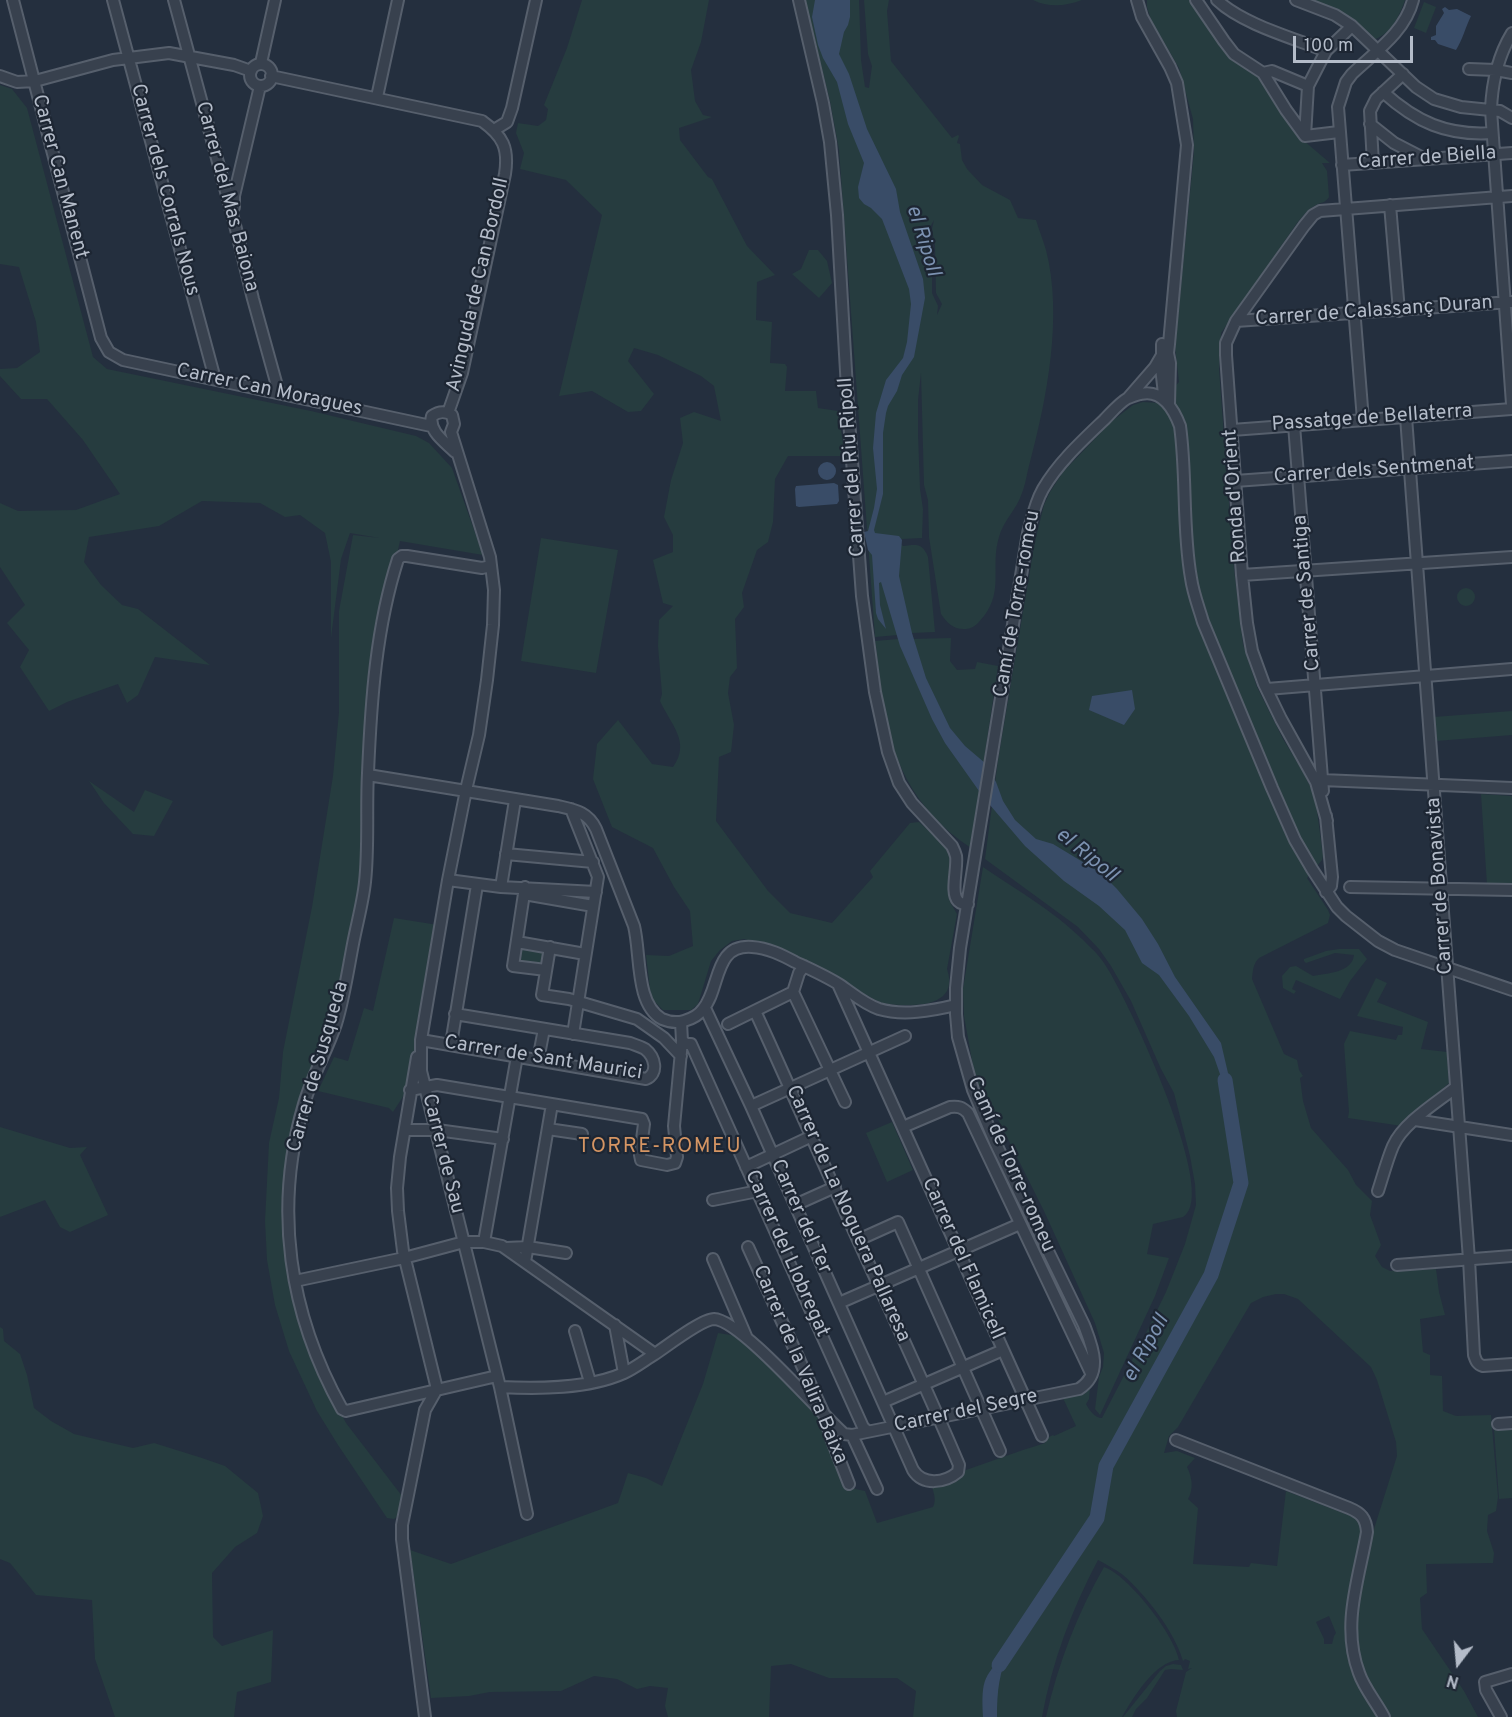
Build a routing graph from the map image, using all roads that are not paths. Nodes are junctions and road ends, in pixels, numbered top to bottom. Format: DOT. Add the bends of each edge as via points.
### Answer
graph roads {
  1 [pos="13,0"];
  2 [pos="113,0"];
  3 [pos="174,0"];
  4 [pos="274,0"];
  5 [pos="398,0"];
  6 [pos="536,0"];
  7 [pos="799,0"];
  8 [pos="1137,0"];
  9 [pos="1196,0"];
  10 [pos="1217,0"];
  11 [pos="1296,0"];
  12 [pos="1413,0"];
  13 [pos="1352,26"];
  14 [pos="1512,33"];
  15 [pos="1378,50"];
  16 [pos="1326,51"];
  17 [pos="189,56"];
  18 [pos="128,57"];
  19 [pos="261,63"];
  20 [pos="1469,69"];
  21 [pos="1496,70"];
  22 [pos="251,71"];
  23 [pos="1263,73"];
  24 [pos="1512,73"];
  25 [pos="1403,74"];
  26 [pos="0,76"];
  27 [pos="271,76"];
  28 [pos="35,81"];
  29 [pos="260,86"];
  30 [pos="1308,86"];
  31 [pos="1383,92"];
  32 [pos="377,97"];
  33 [pos="1491,110"];
  34 [pos="1512,118"];
  35 [pos="1370,124"];
  36 [pos="494,130"];
  37 [pos="1339,132"];
  38 [pos="1492,133"];
  39 [pos="1305,136"];
  40 [pos="1512,153"];
  41 [pos="1493,155"];
  42 [pos="1425,159"];
  43 [pos="1372,163"];
  44 [pos="1342,165"];
  45 [pos="1512,196"];
  46 [pos="1497,197"];
  47 [pos="1390,205"];
  48 [pos="1345,208"];
  49 [pos="235,225"];
  50 [pos="1178,249"];
  51 [pos="1508,303"];
  52 [pos="1399,311"];
  53 [pos="1354,314"];
  54 [pos="1236,321"];
  55 [pos="109,352"];
  56 [pos="1160,359"];
  57 [pos="215,379"];
  58 [pos="279,393"];
  59 [pos="1128,398"];
  60 [pos="1168,403"];
  61 [pos="1512,404"];
  62 [pos="1512,409"];
  63 [pos="448,413"];
  64 [pos="1406,417"];
  65 [pos="1363,420"];
  66 [pos="1294,425"];
  67 [pos="435,430"];
  68 [pos="1232,430"];
  69 [pos="451,432"];
  70 [pos="457,454"];
  71 [pos="1512,461"];
  72 [pos="1410,468"];
  73 [pos="1298,475"];
  74 [pos="1235,481"];
  75 [pos="1512,557"];
  76 [pos="1416,563"];
  77 [pos="491,566"];
  78 [pos="1306,571"];
  79 [pos="1242,575"];
  80 [pos="1512,669"];
  81 [pos="1425,676"];
  82 [pos="1315,685"];
  83 [pos="1267,689"];
  84 [pos="1304,761"];
  85 [pos="1321,761"];
  86 [pos="368,775"];
  87 [pos="1322,780"];
  88 [pos="1433,785"];
  89 [pos="1512,788"];
  90 [pos="466,790"];
  91 [pos="515,800"];
  92 [pos="571,809"];
  93 [pos="1327,821"];
  94 [pos="506,854"];
  95 [pos="593,862"];
  96 [pos="448,880"];
  97 [pos="477,885"];
  98 [pos="501,887"];
  99 [pos="1350,887"];
  100 [pos="1441,887"];
  101 [pos="525,890"];
  102 [pos="1512,890"];
  103 [pos="597,892"];
  104 [pos="1326,892"];
  105 [pos="968,904"];
  106 [pos="593,906"];
  107 [pos="517,942"];
  108 [pos="550,947"];
  109 [pos="585,954"];
  110 [pos="804,966"];
  111 [pos="1447,967"];
  112 [pos="546,970"];
  113 [pos="838,984"];
  114 [pos="1512,990"];
  115 [pos="793,992"];
  116 [pos="577,1002"];
  117 [pos="956,1005"];
  118 [pos="705,1008"];
  119 [pos="755,1011"];
  120 [pos="455,1014"];
  121 [pos="683,1021"];
  122 [pos="728,1024"];
  123 [pos="543,1029"];
  124 [pos="573,1034"];
  125 [pos="905,1036"];
  126 [pos="421,1040"];
  127 [pos="687,1042"];
  128 [pos="451,1044"];
  129 [pos="869,1053"];
  130 [pos="517,1056"];
  131 [pos="681,1056"];
  132 [pos="538,1060"];
  133 [pos="829,1070"];
  134 [pos="790,1087"];
  135 [pos="426,1088"];
  136 [pos="1455,1088"];
  137 [pos="410,1090"];
  138 [pos="511,1097"];
  139 [pos="845,1102"];
  140 [pos="552,1104"];
  141 [pos="751,1106"];
  142 [pos="1415,1120"];
  143 [pos="903,1127"];
  144 [pos="1459,1127"];
  145 [pos="548,1129"];
  146 [pos="405,1130"];
  147 [pos="437,1130"];
  148 [pos="582,1134"];
  149 [pos="1512,1135"];
  150 [pos="812,1136"];
  151 [pos="503,1139"];
  152 [pos="772,1155"];
  153 [pos="746,1167"];
  154 [pos="835,1187"];
  155 [pos="758,1191"];
  156 [pos="1378,1191"];
  157 [pos="714,1200"];
  158 [pos="795,1205"];
  159 [pos="1020,1224"];
  160 [pos="858,1240"];
  161 [pos="464,1242"];
  162 [pos="484,1242"];
  163 [pos="748,1246"];
  164 [pos="528,1247"];
  165 [pos="506,1248"];
  166 [pos="958,1250"];
  167 [pos="566,1253"];
  168 [pos="1512,1256"];
  169 [pos="404,1258"];
  170 [pos="713,1258"];
  171 [pos="1469,1259"];
  172 [pos="525,1262"];
  173 [pos="1397,1265"];
  174 [pos="920,1267"];
  175 [pos="295,1281"];
  176 [pos="879,1286"];
  177 [pos="839,1303"];
  178 [pos="615,1325"];
  179 [pos="575,1331"];
  180 [pos="1087,1333"];
  181 [pos="746,1336"];
  182 [pos="1075,1339"];
  183 [pos="1003,1350"];
  184 [pos="653,1352"];
  185 [pos="1512,1364"];
  186 [pos="963,1367"];
  187 [pos="624,1372"];
  188 [pos="1091,1373"];
  189 [pos="497,1376"];
  190 [pos="590,1382"];
  191 [pos="924,1385"];
  192 [pos="500,1387"];
  193 [pos="437,1389"];
  194 [pos="1025,1400"];
  195 [pos="883,1402"];
  196 [pos="981,1409"];
  197 [pos="824,1414"];
  198 [pos="939,1418"];
  199 [pos="1512,1423"];
  200 [pos="1498,1424"];
  201 [pos="895,1426"];
  202 [pos="867,1431"];
  203 [pos="852,1435"];
  204 [pos="1042,1436"];
  205 [pos="1176,1440"];
  206 [pos="1000,1451"];
  207 [pos="939,1481"];
  208 [pos="849,1484"];
  209 [pos="877,1489"];
  210 [pos="527,1514"];
  211 [pos="1512,1674"];
  212 [pos="425,1717"];
  213 [pos="1384,1717"];
  214 [pos="1501,1717"];
  1 -- 28 [label="street, Carrer Can Manent"];
  2 -- 18 [label="street, Carrer dels Corrals Nous"];
  3 -- 17 [label="street, Carrer del Mas Baiona"];
  4 -- 19 [label="street"];
  5 -- 32 [label="street"];
  6 -- 36 [label="street" via="512,108 507,122"];
  7 -- 105 [label="street, Carrer del Riu Ripoll" via="830,142 862,596 875,692 895,774 912,803 952,846 957,861 954,892 961,903"];
  8 -- 50 [label="street" via="1177,83 1181,103 1186,145"];
  9 -- 23 [label="street" via="1229,49"];
  10 -- 16 [label="street" via="1244,18"];
  11 -- 13 [label="street"];
  12 -- 15 [label="street" via="1406,20"];
  13 -- 15 [label="street"];
  13 -- 16 [label="street"];
  14 -- 21 [label="street"];
  15 -- 25 [label="street"];
  15 -- 37 [label="street" via="1346,82 1338,106"];
  16 -- 30 [label="street"];
  17 -- 18 [label="street" via="170,53"];
  17 -- 22 [label="street"];
  17 -- 49 [label="street, Carrer del Mas Baiona"];
  18 -- 28 [label="street"];
  18 -- 57 [label="street, Carrer dels Corrals Nous"];
  19 -- 22 [label="street"];
  19 -- 27 [label="street" via="268,66"];
  20 -- 21 [label="street"];
  21 -- 24 [label="street"];
  21 -- 33 [label="street"];
  22 -- 29 [label="street" via="252,82"];
  23 -- 30 [label="street" via="1272,71"];
  23 -- 39 [label="street"];
  25 -- 31 [label="street"];
  25 -- 33 [label="street" via="1441,102"];
  26 -- 28 [label="street" via="17,82"];
  27 -- 29 [label="street" via="269,82"];
  27 -- 32 [label="street"];
  28 -- 55 [label="street, Carrer Can Manent" via="101,338"];
  29 -- 49 [label="street" via="234,195"];
  30 -- 39 [label="street"];
  31 -- 35 [label="street" via="1370,111"];
  31 -- 38 [label="street" via="1409,113 1435,126 1466,133"];
  32 -- 36 [label="street" via="482,121"];
  33 -- 34 [label="street"];
  33 -- 38 [label="street"];
  35 -- 42 [label="street" via="1394,143"];
  35 -- 43 [label="street"];
  36 -- 63 [label="street, Avinguda de Can Bordoll" via="507,160 462,373"];
  37 -- 39 [label="street"];
  37 -- 44 [label="street"];
  38 -- 41 [label="street"];
  40 -- 41 [label="street, Carrer de Biella"];
  41 -- 42 [label="street, Carrer de Biella"];
  41 -- 46 [label="street"];
  42 -- 43 [label="street, Carrer de Biella"];
  43 -- 44 [label="street, Carrer de Biella"];
  44 -- 48 [label="street"];
  45 -- 46 [label="street, Ronda d'Orient"];
  46 -- 47 [label="street, Ronda d'Orient"];
  46 -- 51 [label="street"];
  47 -- 48 [label="street, Ronda d'Orient"];
  47 -- 52 [label="street"];
  48 -- 53 [label="street"];
  48 -- 54 [label="street, Ronda d'Orient" via="1313,215"];
  49 -- 58 [label="street, Carrer del Mas Baiona"];
  50 -- 56 [label="street" via="1172,265"];
  50 -- 60 [label="street" via="1168,353"];
  51 -- 52 [label="street, Carrer de Calassanç Duran"];
  51 -- 61 [label="street"];
  52 -- 53 [label="street, Carrer de Calassanç Duran"];
  53 -- 54 [label="street, Carrer de Calassanç Duran"];
  53 -- 65 [label="street"];
  54 -- 68 [label="street, Ronda d'Orient" via="1226,343"];
  55 -- 57 [label="street, Carrer Can Moragues" via="123,360"];
  56 -- 59 [label="street, Camí de Torre-romeu"];
  56 -- 60 [label="street"];
  57 -- 58 [label="street, Carrer Can Moragues"];
  58 -- 67 [label="street, Carrer Can Moragues"];
  59 -- 60 [label="street" via="1149,393"];
  59 -- 105 [label="street, Camí de Torre-romeu" via="1077,446 1047,482 1036,503"];
  60 -- 104 [label="street" via="1180,426 1191,578 1203,622 1295,840"];
  62 -- 64 [label="street, Passatge de Bellaterra"];
  63 -- 67 [label="street" via="432,416"];
  63 -- 69 [label="street" via="454,420"];
  64 -- 65 [label="street, Passatge de Bellaterra"];
  64 -- 72 [label="street, Carrer de Bonavista"];
  65 -- 66 [label="street, Passatge de Bellaterra"];
  66 -- 68 [label="street, Passatge de Bellaterra"];
  66 -- 73 [label="street, Carrer de Santiga"];
  67 -- 69 [label="street" via="446,435"];
  67 -- 70 [label="street"];
  68 -- 74 [label="street, Ronda d'Orient"];
  69 -- 70 [label="street"];
  70 -- 77 [label="street"];
  71 -- 72 [label="street, Carrer dels Sentmenat"];
  72 -- 73 [label="street, Carrer dels Sentmenat"];
  72 -- 76 [label="street, Carrer de Bonavista"];
  73 -- 74 [label="street, Carrer dels Sentmenat"];
  73 -- 78 [label="street, Carrer de Santiga"];
  74 -- 79 [label="street, Ronda d'Orient"];
  75 -- 76 [label="street"];
  76 -- 78 [label="street"];
  76 -- 81 [label="street, Carrer de Bonavista"];
  77 -- 86 [label="street, Carrer de Susqueda" via="398,558 378,641"];
  77 -- 90 [label="street" via="493,625 487,681"];
  78 -- 79 [label="street"];
  78 -- 82 [label="street, Carrer de Santiga"];
  79 -- 83 [label="street, Ronda d'Orient" via="1252,651"];
  80 -- 81 [label="street"];
  81 -- 82 [label="street"];
  81 -- 88 [label="street, Carrer de Bonavista"];
  82 -- 83 [label="street"];
  82 -- 85 [label="street, Carrer de Santiga"];
  83 -- 84 [label="street, Ronda d'Orient"];
  84 -- 85 [label="street"];
  84 -- 93 [label="street, Ronda d'Orient" via="1316,782"];
  85 -- 87 [label="street, Carrer de Santiga"];
  86 -- 90 [label="street"];
  86 -- 175 [label="street, Carrer de Susqueda" via="365,883 349,963 336,1023 305,1101 293,1144 288,1195"];
  87 -- 88 [label="street"];
  87 -- 93 [label="street, Carrer de Santiga"];
  88 -- 89 [label="street"];
  88 -- 100 [label="street, Carrer de Bonavista"];
  90 -- 91 [label="street"];
  90 -- 96 [label="street, Carrer de Sau"];
  91 -- 92 [label="street"];
  91 -- 94 [label="street"];
  92 -- 95 [label="street"];
  92 -- 121 [label="street" via="584,813 593,823 634,926 647,1005 663,1019"];
  93 -- 104 [label="street, Carrer de Santiga" via="1332,877"];
  94 -- 95 [label="street"];
  94 -- 98 [label="street"];
  95 -- 103 [label="street"];
  96 -- 97 [label="street"];
  96 -- 126 [label="street, Carrer de Sau"];
  97 -- 98 [label="street"];
  97 -- 120 [label="street"];
  98 -- 101 [label="street"];
  99 -- 100 [label="street"];
  100 -- 102 [label="street"];
  100 -- 111 [label="street, Carrer de Bonavista"];
  101 -- 103 [label="street"];
  101 -- 106 [label="street"];
  101 -- 107 [label="street"];
  103 -- 106 [label="street"];
  104 -- 111 [label="street" via="1346,916 1378,941"];
  105 -- 117 [label="street, Camí de Torre-romeu"];
  106 -- 109 [label="street"];
  107 -- 108 [label="street"];
  107 -- 112 [label="street" via="513,966"];
  108 -- 109 [label="street"];
  108 -- 112 [label="street"];
  109 -- 116 [label="street"];
  110 -- 113 [label="street"];
  110 -- 115 [label="street"];
  110 -- 118 [label="street" via="761,948 734,950 722,962"];
  111 -- 114 [label="street"];
  111 -- 136 [label="street, Carrer de Bonavista"];
  112 -- 116 [label="street" via="542,995"];
  113 -- 117 [label="street" via="878,1009 907,1012"];
  113 -- 129 [label="street, Carrer del Flamicell"];
  115 -- 119 [label="street"];
  115 -- 133 [label="street"];
  116 -- 124 [label="street"];
  116 -- 131 [label="street" via="637,1019"];
  117 -- 180 [label="street, Camí de Torre-romeu" via="958,1037 973,1090"];
  118 -- 121 [label="street"];
  118 -- 141 [label="street, Carrer del Ter"];
  119 -- 122 [label="street"];
  119 -- 134 [label="street, Carrer de La Noguera Pallaresa"];
  120 -- 123 [label="street"];
  120 -- 128 [label="street"];
  121 -- 127 [label="street, Carrer del Llobregat"];
  123 -- 124 [label="street"];
  123 -- 132 [label="street"];
  124 -- 132 [label="street, Carrer de Sant Maurici" via="642,1047 654,1063 652,1076 646,1079"];
  125 -- 129 [label="street"];
  126 -- 128 [label="street, Carrer de Sant Maurici"];
  126 -- 135 [label="street, Carrer de Sau" via="421,1071"];
  126 -- 137 [label="street"];
  127 -- 131 [label="street"];
  127 -- 153 [label="street, Carrer del Llobregat"];
  128 -- 130 [label="street, Carrer de Sant Maurici"];
  129 -- 133 [label="street"];
  129 -- 143 [label="street, Carrer del Flamicell"];
  130 -- 132 [label="street, Carrer de Sant Maurici"];
  130 -- 138 [label="street"];
  131 -- 140 [label="street" via="674,1126 675,1163 641,1160 642,1119"];
  133 -- 134 [label="street"];
  133 -- 139 [label="street"];
  134 -- 141 [label="street"];
  134 -- 150 [label="street, Carrer de La Noguera Pallaresa"];
  135 -- 137 [label="street"];
  135 -- 138 [label="street" via="437,1085"];
  135 -- 147 [label="street, Carrer de Sau"];
  136 -- 142 [label="street"];
  136 -- 144 [label="street, Carrer de Bonavista"];
  137 -- 146 [label="street"];
  138 -- 140 [label="street"];
  138 -- 151 [label="street"];
  140 -- 145 [label="street"];
  141 -- 152 [label="street, Carrer del Ter"];
  142 -- 144 [label="street"];
  142 -- 156 [label="street" via="1393,1145"];
  143 -- 159 [label="street" via="950,1107 963,1108"];
  143 -- 166 [label="street, Carrer del Flamicell"];
  144 -- 149 [label="street"];
  144 -- 171 [label="street, Carrer de Bonavista"];
  145 -- 148 [label="street"];
  145 -- 164 [label="street"];
  146 -- 147 [label="street"];
  146 -- 169 [label="street" via="397,1188"];
  147 -- 151 [label="street"];
  147 -- 161 [label="street, Carrer de Sau"];
  150 -- 152 [label="street"];
  150 -- 154 [label="street, Carrer de La Noguera Pallaresa"];
  151 -- 162 [label="street"];
  152 -- 153 [label="street"];
  152 -- 158 [label="street, Carrer del Ter"];
  153 -- 155 [label="street, Carrer del Llobregat"];
  154 -- 158 [label="street"];
  154 -- 160 [label="street, Carrer de La Noguera Pallaresa"];
  155 -- 157 [label="street"];
  155 -- 202 [label="street, Carrer del Llobregat"];
  158 -- 177 [label="street, Carrer del Ter"];
  159 -- 166 [label="street"];
  159 -- 182 [label="street"];
  160 -- 174 [label="street" via="898,1222"];
  160 -- 176 [label="street, Carrer de La Noguera Pallaresa"];
  161 -- 162 [label="street"];
  161 -- 169 [label="street"];
  161 -- 189 [label="street, Carrer de Sau"];
  162 -- 165 [label="street"];
  163 -- 197 [label="street, Carrer de la Valira Baixa"];
  164 -- 165 [label="street"];
  164 -- 167 [label="street"];
  164 -- 172 [label="street"];
  165 -- 172 [label="street"];
  166 -- 174 [label="street"];
  166 -- 183 [label="street, Carrer del Flamicell"];
  168 -- 171 [label="street"];
  169 -- 175 [label="street"];
  169 -- 193 [label="street"];
  170 -- 181 [label="street"];
  171 -- 173 [label="street"];
  171 -- 185 [label="street, Carrer de Bonavista" via="1476,1362 1483,1366"];
  172 -- 178 [label="street"];
  174 -- 176 [label="street"];
  174 -- 186 [label="street"];
  175 -- 193 [label="street, Carrer de Susqueda" via="315,1353 342,1409"];
  176 -- 177 [label="street"];
  176 -- 191 [label="street, Carrer de La Noguera Pallaresa"];
  177 -- 195 [label="street, Carrer del Ter"];
  178 -- 184 [label="street"];
  178 -- 187 [label="street"];
  179 -- 190 [label="street"];
  180 -- 182 [label="street"];
  180 -- 188 [label="street, Camí de Torre-romeu" via="1094,1354"];
  181 -- 184 [label="street" via="723,1321 711,1319"];
  181 -- 197 [label="street"];
  182 -- 188 [label="street"];
  183 -- 186 [label="street"];
  183 -- 194 [label="street, Carrer del Flamicell"];
  184 -- 187 [label="street"];
  186 -- 191 [label="street"];
  186 -- 196 [label="street"];
  187 -- 190 [label="street"];
  188 -- 194 [label="street, Carrer del Segre" via="1079,1389"];
  189 -- 192 [label="street, Carrer de Sau"];
  189 -- 193 [label="street"];
  190 -- 192 [label="street" via="561,1388"];
  191 -- 195 [label="street"];
  191 -- 198 [label="street, Carrer de La Noguera Pallaresa"];
  192 -- 210 [label="street, Carrer de Sau"];
  193 -- 212 [label="street" via="425,1410 402,1525"];
  194 -- 196 [label="street, Carrer del Segre"];
  194 -- 204 [label="street, Carrer del Flamicell"];
  195 -- 201 [label="street, Carrer del Ter"];
  196 -- 198 [label="street, Carrer del Segre"];
  196 -- 206 [label="street"];
  197 -- 203 [label="street" via="844,1434"];
  197 -- 208 [label="street, Carrer de la Valira Baixa"];
  198 -- 201 [label="street, Carrer del Segre"];
  198 -- 207 [label="street, Carrer de La Noguera Pallaresa" via="959,1468 955,1475"];
  199 -- 200 [label="street"];
  201 -- 202 [label="street, Carrer del Segre"];
  201 -- 207 [label="street, Carrer del Ter" via="917,1476"];
  202 -- 203 [label="street, Carrer del Segre"];
  203 -- 209 [label="street"];
  205 -- 213 [label="street" via="1362,1515 1367,1532 1352,1605 1352,1651 1359,1675"];
  211 -- 214 [label="street" via="1485,1682"];
}
